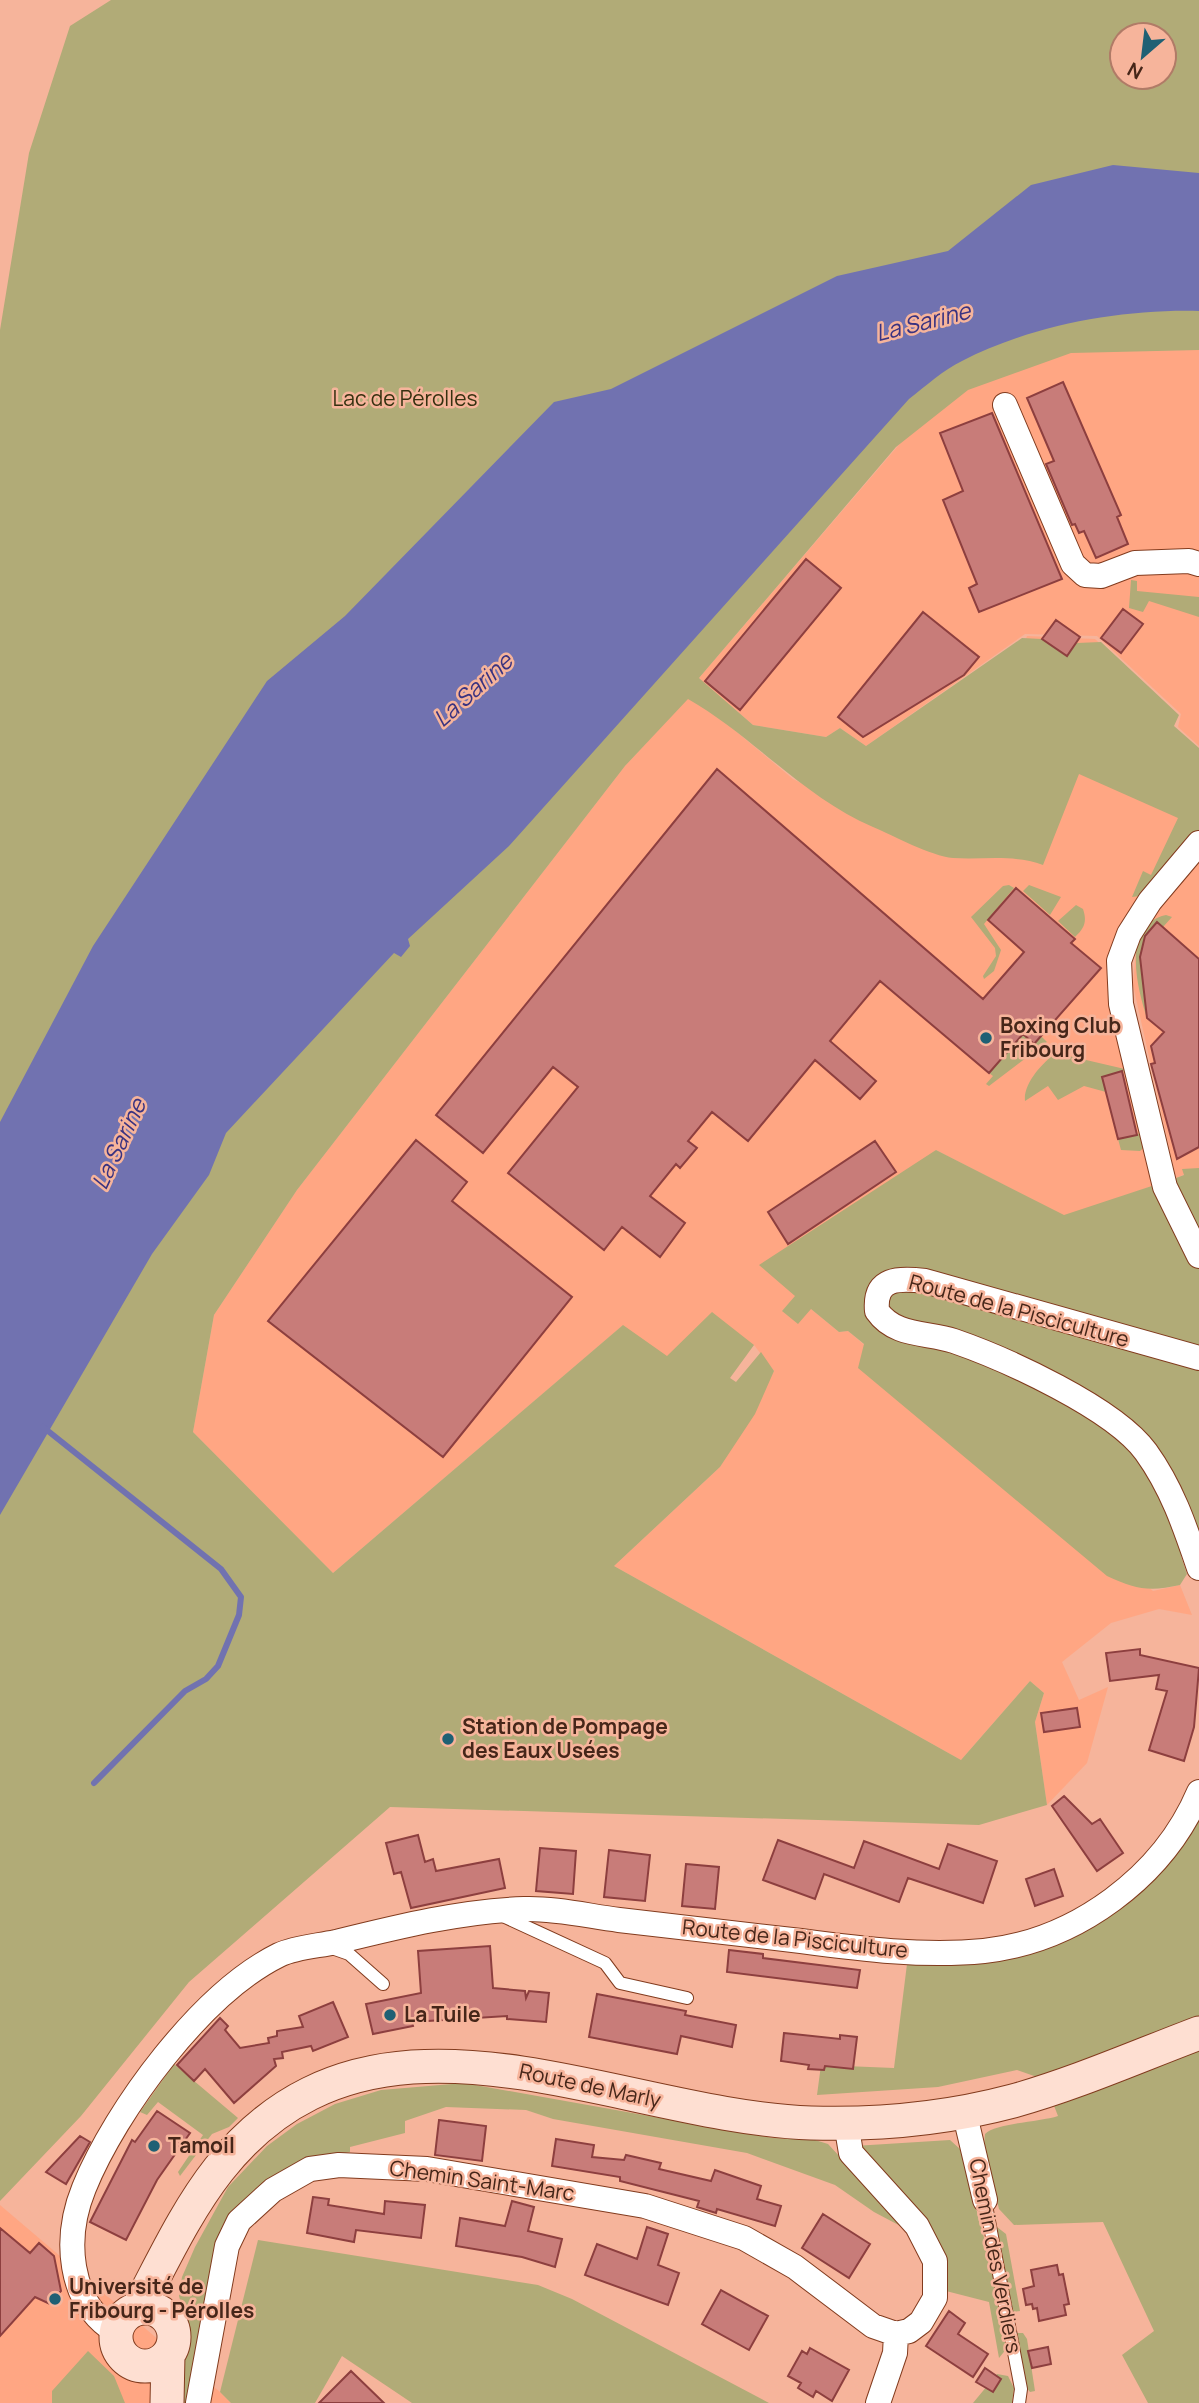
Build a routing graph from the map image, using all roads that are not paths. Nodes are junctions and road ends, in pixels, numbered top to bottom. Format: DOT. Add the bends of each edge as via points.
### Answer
graph roads {
  1 [pos="1005,405"];
  2 [pos="1199,564"];
  3 [pos="1199,843"];
  4 [pos="1199,1256"];
  5 [pos="1199,1358"];
  6 [pos="1199,1568"];
  7 [pos="1199,1792"];
  8 [pos="495,1912"];
  9 [pos="323,1945"];
  10 [pos="383,1984"];
  11 [pos="687,1998"];
  12 [pos="1199,2033"];
  13 [pos="964,2110"];
  14 [pos="846,2123"];
  15 [pos="985,2200"];
  16 [pos="141,2320"];
  17 [pos="896,2334"];
  18 [pos="168,2356"];
  19 [pos="132,2363"];
  20 [pos="147,2403"];
  21 [pos="167,2403"];
  22 [pos="198,2403"];
  23 [pos="878,2403"];
  24 [pos="1019,2403"];
  1 -- 2 [label="street" via="1073,564 1085,575 1101,576 1135,563"];
  3 -- 4 [label="street" via="1150,901 1129,934 1119,961 1121,1004 1165,1187"];
  5 -- 6 [label="street, Route de la Pisciculture" via="925,1281 889,1283 876,1298 877,1311 894,1327 951,1340 1008,1363 1123,1430 1165,1481"];
  7 -- 8 [label="street, Route de la Pisciculture" via="1174,1836 1135,1883 1114,1899 1050,1934 986,1951 890,1952 527,1909"];
  8 -- 9 [label="street, Route de la Pisciculture"];
  8 -- 11 [label="lane" via="606,1963 620,1983"];
  9 -- 10 [label="lane" via="349,1954"];
  9 -- 16 [label="street, Route de la Pisciculture" via="282,1954 228,1990 155,2068 104,2148 78,2204 72,2257 85,2300 96,2317"];
  12 -- 13 [label="main road, Route de Marly" via="1045,2091"];
  13 -- 14 [label="main road, Route de Marly"];
  13 -- 15 [label="street, Chemin des Verdiers"];
  14 -- 16 [label="main road, Route de Marly" via="717,2112 501,2067 406,2066 339,2082 285,2109 233,2153 189,2217 172,2269"];
  14 -- 17 [label="street" via="850,2153 916,2226 935,2261 937,2280 930,2310 909,2331"];
  15 -- 24 [label="lane, Chemin des Verdiers" via="1021,2389"];
  16 -- 18 [label="main road" via="175,2333"];
  16 -- 19 [label="main road" via="118,2347"];
  17 -- 22 [label="street, Chemin Saint-Marc" via="873,2326 771,2252 744,2238 645,2206 427,2169 340,2165 310,2169 273,2190 239,2221 228,2246"];
  17 -- 23 [label="street" via="895,2353"];
  18 -- 19 [label="main road" via="155,2365"];
  18 -- 21 [label="main road"];
  19 -- 20 [label="main road"];
}
